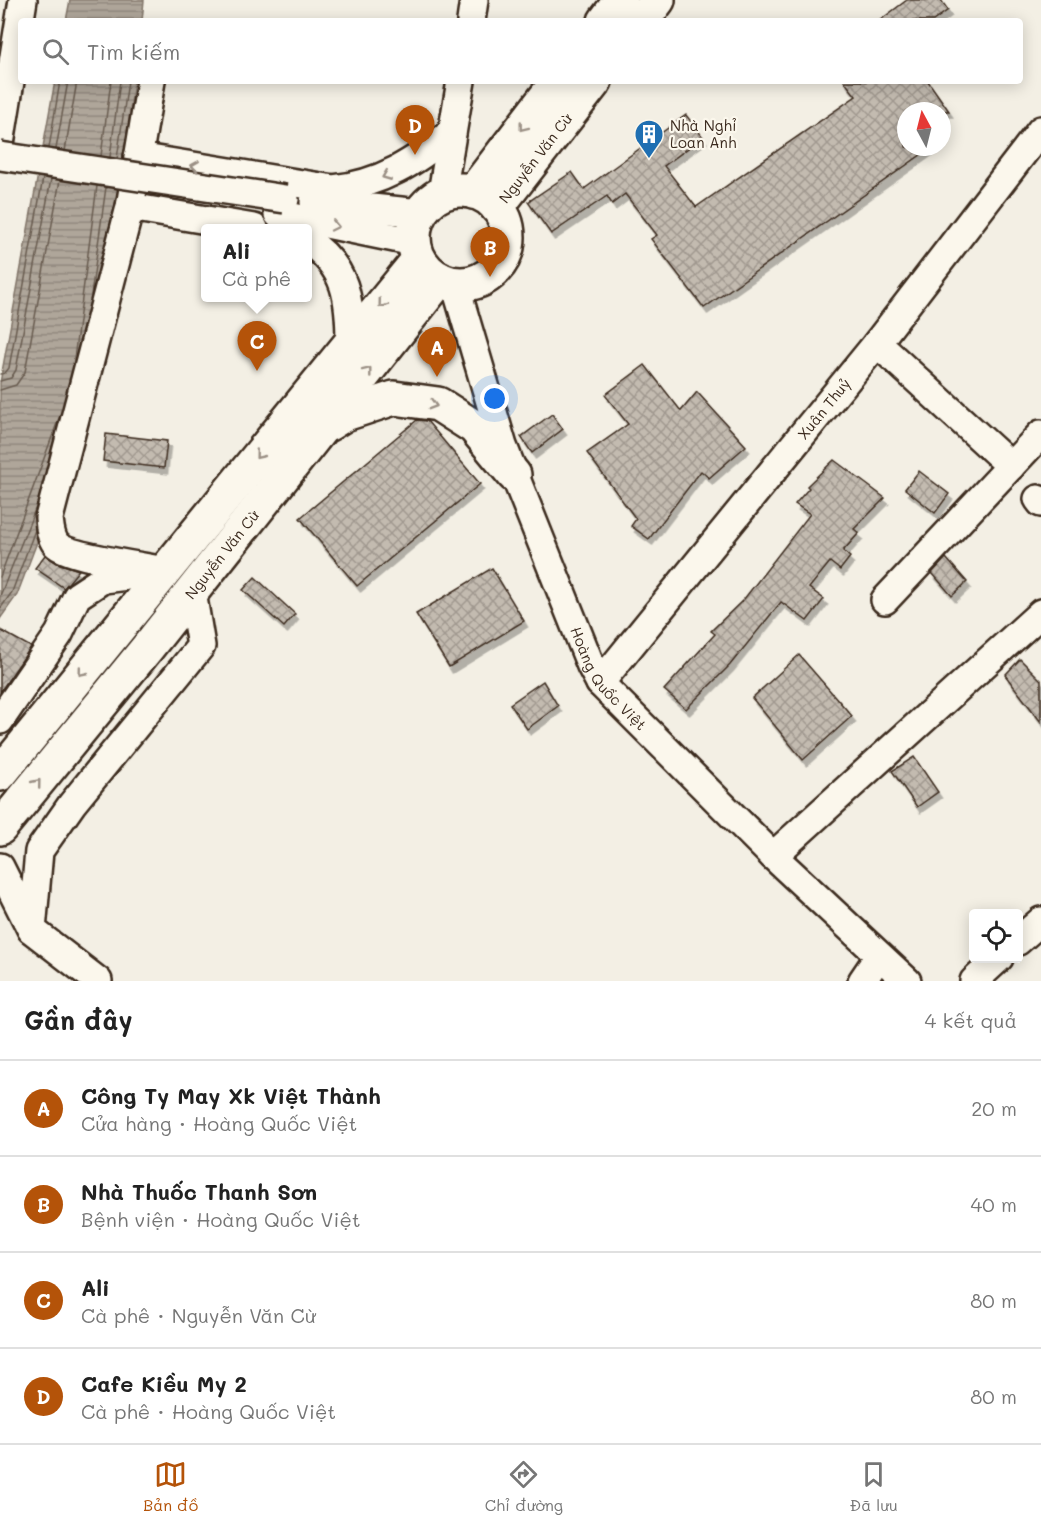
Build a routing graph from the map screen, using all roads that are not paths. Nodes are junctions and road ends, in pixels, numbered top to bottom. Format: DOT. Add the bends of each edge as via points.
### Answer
graph roads {
  1 [pos="23,0"];
  2 [pos="474,0"];
  3 [pos="621,0"];
  4 [pos="658,0"];
  5 [pos="20,18"];
  6 [pos="471,18"];
  7 [pos="607,18"];
  8 [pos="644,18"];
  9 [pos="18,30"];
  10 [pos="150,84"];
  11 [pos="460,84"];
  12 [pos="556,84"];
  13 [pos="592,84"];
  14 [pos="1041,130"];
  15 [pos="452,132"];
  16 [pos="1,133"];
  17 [pos="0,156"];
  18 [pos="138,157"];
  19 [pos="0,173"];
  20 [pos="130,207"];
  21 [pos="281,207"];
  22 [pos="230,224"];
  23 [pos="445,234"];
  24 [pos="312,244"];
  25 [pos="350,343"];
  26 [pos="877,343"];
  27 [pos="320,430"];
  28 [pos="1041,434"];
  29 [pos="1011,466"];
  30 [pos="514,475"];
  31 [pos="165,571"];
  32 [pos="192,592"];
  33 [pos="885,600"];
  34 [pos="1041,613"];
  35 [pos="600,683"];
  36 [pos="0,720"];
  37 [pos="0,774"];
  38 [pos="0,828"];
  39 [pos="773,856"];
  40 [pos="0,867"];
  41 [pos="1041,921"];
  42 [pos="32,930"];
  43 [pos="1023,937"];
  44 [pos="879,956"];
  45 [pos="994,963"];
  46 [pos="98,981"];
  47 [pos="862,981"];
  48 [pos="907,981"];
  49 [pos="974,981"];
  1 -- 5 [label="street"];
  2 -- 6 [label="street"];
  3 -- 7 [label="main road"];
  4 -- 8 [label="main road"];
  9 -- 16 [label="street"];
  10 -- 18 [label="street"];
  11 -- 15 [label="street, Hoàng Quốc Việt"];
  12 -- 23 [label="main road, Nguyễn Văn Cừ, one-way"];
  13 -- 23 [label="main road, Nguyễn Văn Cừ"];
  14 -- 26 [label="street, Xuân Thuỷ"];
  15 -- 18 [label="street, one-way" via="418,160 392,174 333,189"];
  15 -- 23 [label="street, Hoàng Quốc Việt"];
  17 -- 21 [label="street, bridge"];
  18 -- 20 [label="street"];
  19 -- 21 [label="street"];
  20 -- 22 [label="street"];
  20 -- 31 [label="street" via="49,518 51,535 58,547"];
  21 -- 23 [label="street"];
  23 -- 25 [label="main road, Nguyễn Văn Cừ, one-way"];
  27 -- 23 [label="main road, Nguyễn Văn Cừ, one-way"];
  23 -- 30 [label="street, Hoàng Quốc Việt"];
  24 -- 25 [label="street" via="330,260 348,292"];
  25 -- 31 [label="main road, Nguyễn Văn Cừ, one-way"];
  26 -- 29 [label="street"];
  26 -- 35 [label="street, Xuân Thuỷ"];
  27 -- 30 [label="main road, one-way" via="345,414 394,398 438,404 474,427"];
  27 -- 32 [label="main road, Nguyễn Văn Cừ"];
  28 -- 29 [label="street"];
  29 -- 33 [label="street"];
  30 -- 35 [label="street, Hoàng Quốc Việt"];
  31 -- 36 [label="street" via="103,579 76,596 59,634"];
  31 -- 37 [label="main road, Nguyễn Văn Cừ, one-way"];
  38 -- 32 [label="main road, Nguyễn Văn Cừ, one-way"];
  32 -- 42 [label="street" via="201,646 72,804 39,851"];
  34 -- 39 [label="street"];
  35 -- 39 [label="street, Hoàng Quốc Việt"];
  39 -- 44 [label="street, Hoàng Quốc Việt"];
  40 -- 42 [label="street"];
  41 -- 43 [label="street"];
  42 -- 46 [label="street"];
  44 -- 47 [label="street"];
  44 -- 48 [label="street, Hoàng Quốc Việt"];
  45 -- 49 [label="street"];
}
